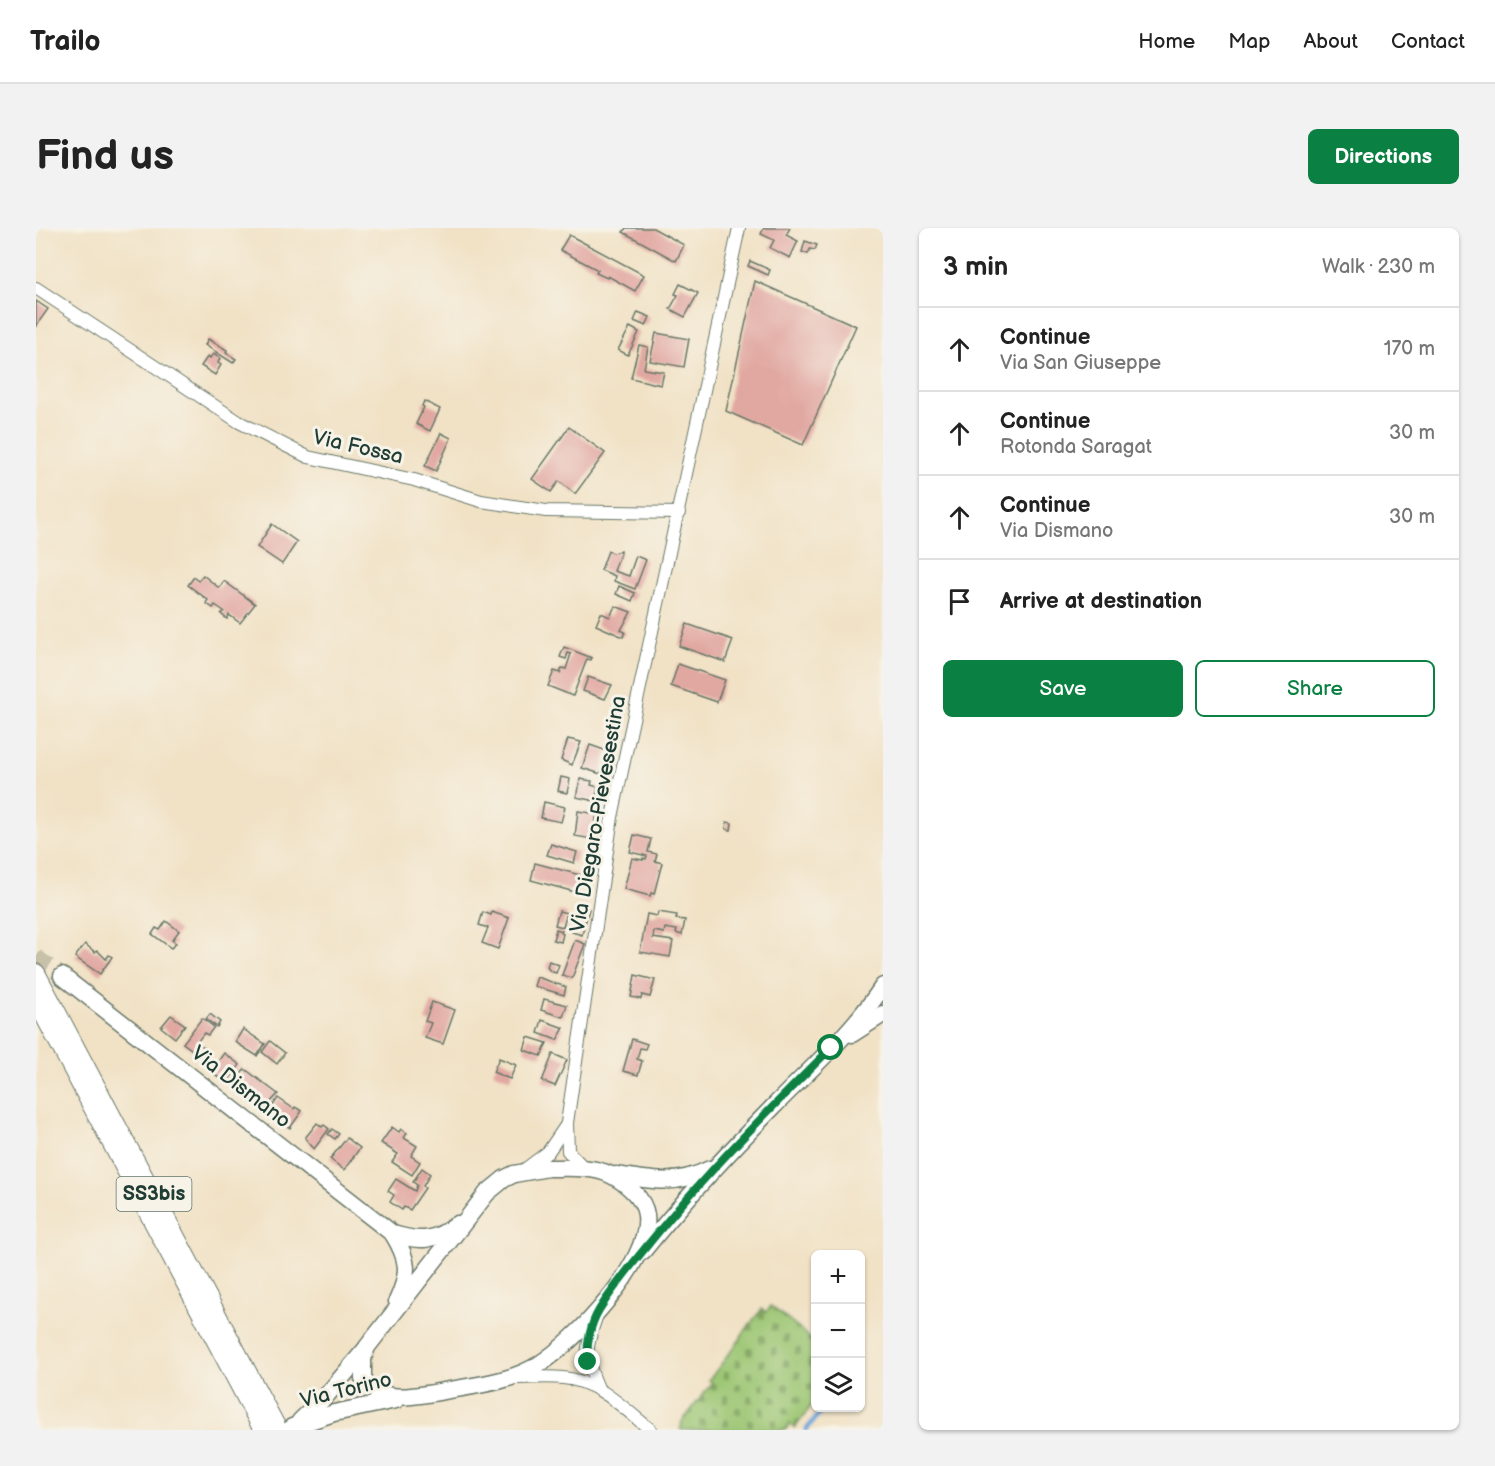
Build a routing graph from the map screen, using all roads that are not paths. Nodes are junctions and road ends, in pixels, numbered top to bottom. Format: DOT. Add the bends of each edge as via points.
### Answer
graph roads {
  1 [pos="739,228"];
  2 [pos="36,288"];
  3 [pos="679,513"];
  4 [pos="36,973"];
  5 [pos="62,976"];
  6 [pos="883,986"];
  7 [pos="36,1000"];
  8 [pos="883,1014"];
  9 [pos="831,1048"];
  10 [pos="567,1123"];
  11 [pos="716,1166"];
  12 [pos="585,1169"];
  13 [pos="521,1172"];
  14 [pos="610,1174"];
  15 [pos="468,1217"];
  16 [pos="393,1234"];
  17 [pos="633,1263"];
  18 [pos="598,1312"];
  19 [pos="388,1322"];
  20 [pos="367,1347"];
  21 [pos="515,1378"];
  22 [pos="598,1388"];
  23 [pos="412,1396"];
  24 [pos="275,1426"];
  25 [pos="647,1429"];
  1 -- 3 [label="street, Via Diegaro-Pievesestina"];
  2 -- 3 [label="street, Via Fossa" via="239,422 308,457 414,480 481,501 546,511"];
  3 -- 10 [label="street, Via Diegaro-Pievesestina" via="612,817"];
  4 -- 24 [label="highway, SS3bis"];
  5 -- 16 [label="main road, Via Dismano"];
  6 -- 9 [label="main road"];
  7 -- 24 [label="highway, SS3bis"];
  8 -- 9 [label="main road"];
  9 -- 11 [label="main road"];
  10 -- 12 [label="street, Via Diegaro-Pievesestina" via="568,1151"];
  10 -- 13 [label="street, Via Diegaro-Pievesestina" via="548,1152"];
  11 -- 14 [label="main road" via="680,1181 656,1182"];
  11 -- 17 [label="main road"];
  12 -- 13 [label="main road"];
  12 -- 14 [label="main road"];
  13 -- 15 [label="main road" via="497,1184"];
  14 -- 17 [label="main road" via="637,1197 646,1215 645,1237"];
  15 -- 16 [label="main road, Via Dismano" via="432,1239 408,1239"];
  15 -- 19 [label="main road"];
  16 -- 19 [label="main road, Via Dismano" via="404,1255 406,1274"];
  17 -- 18 [label="main road"];
  18 -- 21 [label="main road" via="554,1354"];
  18 -- 22 [label="street" via="587,1352"];
  19 -- 20 [label="main road, Via Torino"];
  20 -- 23 [label="main road" via="362,1368 366,1383 380,1394"];
  20 -- 24 [label="main road, Via Torino" via="321,1402"];
  21 -- 22 [label="street" via="563,1378"];
  21 -- 23 [label="main road"];
  22 -- 25 [label="street"];
  23 -- 24 [label="main road, Via Torino"];
}
